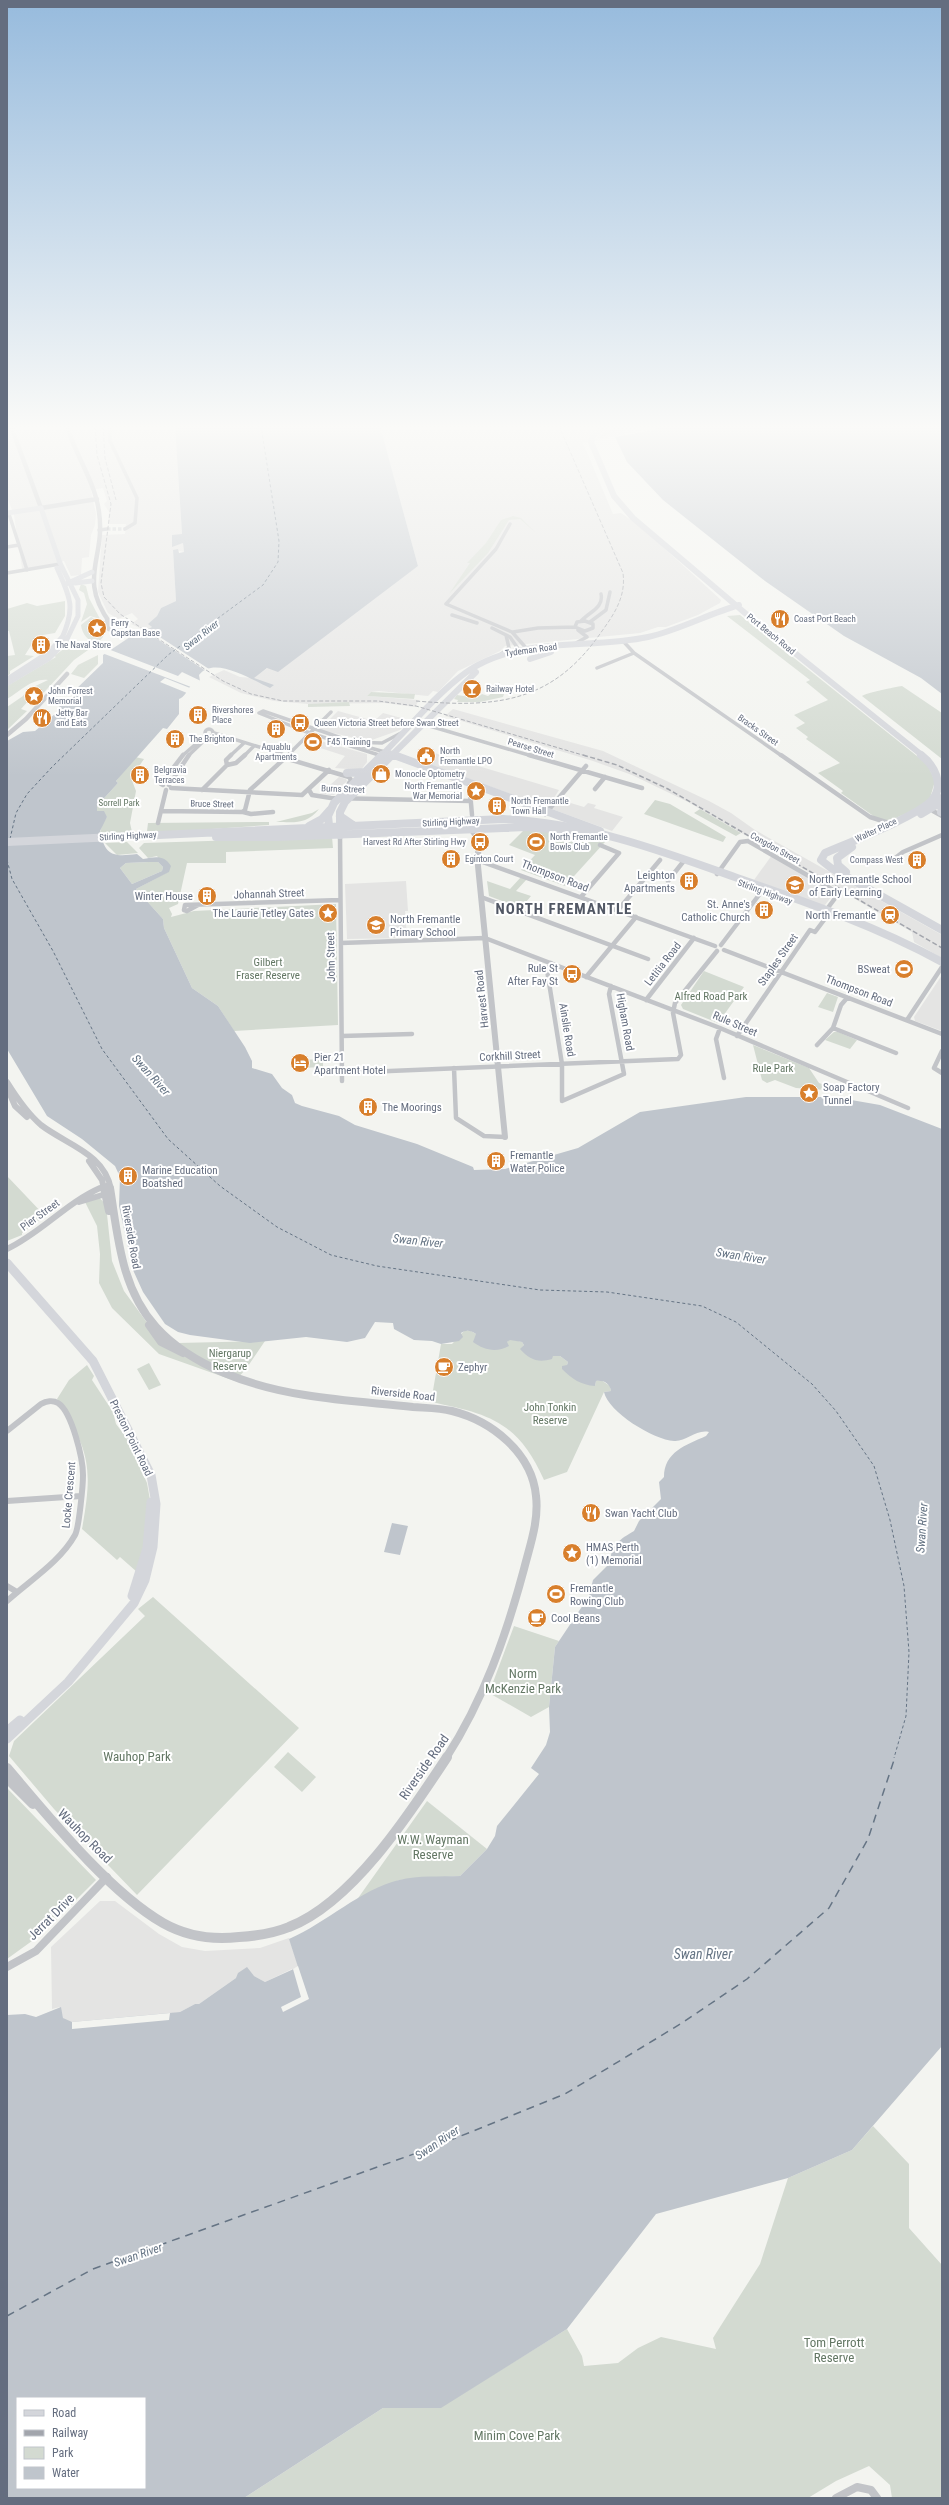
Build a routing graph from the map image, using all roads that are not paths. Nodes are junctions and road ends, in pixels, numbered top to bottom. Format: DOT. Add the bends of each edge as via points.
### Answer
graph roads {
  1 [pos="51,543"];
  2 [pos="97,543"];
  3 [pos="499,543"];
  4 [pos="661,543"];
  5 [pos="668,543"];
  6 [pos="19,545"];
  7 [pos="7,547"];
  8 [pos="58,565"];
  9 [pos="27,570"];
  10 [pos="7,573"];
  11 [pos="92,577"];
  12 [pos="69,583"];
  13 [pos="610,592"];
  14 [pos="600,594"];
  15 [pos="724,596"];
  16 [pos="740,606"];
  17 [pos="720,612"];
  18 [pos="452,615"];
  19 [pos="466,617"];
  20 [pos="581,621"];
  21 [pos="590,622"];
  22 [pos="538,628"];
  23 [pos="576,628"];
  24 [pos="113,630"];
  25 [pos="513,632"];
  26 [pos="506,635"];
  27 [pos="520,637"];
  28 [pos="64,639"];
  29 [pos="624,643"];
  30 [pos="540,648"];
  31 [pos="527,649"];
  32 [pos="519,650"];
  33 [pos="551,652"];
  34 [pos="634,654"];
  35 [pos="500,655"];
  36 [pos="530,659"];
  37 [pos="488,666"];
  38 [pos="597,668"];
  39 [pos="67,674"];
  40 [pos="7,679"];
  41 [pos="7,683"];
  42 [pos="332,712"];
  43 [pos="416,722"];
  44 [pos="424,724"];
  45 [pos="304,731"];
  46 [pos="312,732"];
  47 [pos="8,733"];
  48 [pos="210,735"];
  49 [pos="350,742"];
  50 [pos="244,743"];
  51 [pos="254,746"];
  52 [pos="402,746"];
  53 [pos="372,753"];
  54 [pos="384,754"];
  55 [pos="285,757"];
  56 [pos="392,757"];
  57 [pos="403,758"];
  58 [pos="227,765"];
  59 [pos="586,766"];
  60 [pos="330,770"];
  61 [pos="367,770"];
  62 [pos="582,770"];
  63 [pos="942,771"];
  64 [pos="336,772"];
  65 [pos="348,773"];
  66 [pos="360,777"];
  67 [pos="605,777"];
  68 [pos="365,784"];
  69 [pos="475,785"];
  70 [pos="163,786"];
  71 [pos="170,786"];
  72 [pos="642,788"];
  73 [pos="595,789"];
  74 [pos="166,790"];
  75 [pos="202,790"];
  76 [pos="309,790"];
  77 [pos="249,792"];
  78 [pos="341,796"];
  79 [pos="350,798"];
  80 [pos="942,798"];
  81 [pos="932,800"];
  82 [pos="470,802"];
  83 [pos="920,808"];
  84 [pos="932,808"];
  85 [pos="330,810"];
  86 [pos="161,811"];
  87 [pos="243,812"];
  88 [pos="273,812"];
  89 [pos="942,812"];
  90 [pos="544,813"];
  91 [pos="472,815"];
  92 [pos="340,816"];
  93 [pos="485,820"];
  94 [pos="532,820"];
  95 [pos="459,821"];
  96 [pos="560,822"];
  97 [pos="158,823"];
  98 [pos="889,824"];
  99 [pos="339,826"];
  100 [pos="354,826"];
  101 [pos="329,827"];
  102 [pos="304,828"];
  103 [pos="474,829"];
  104 [pos="600,831"];
  105 [pos="576,832"];
  106 [pos="331,835"];
  107 [pos="942,835"];
  108 [pos="147,837"];
  109 [pos="340,838"];
  110 [pos="7,843"];
  111 [pos="600,845"];
  112 [pos="477,860"];
  113 [pos="660,860"];
  114 [pos="683,862"];
  115 [pos="890,862"];
  116 [pos="718,873"];
  117 [pos="668,881"];
  118 [pos="763,889"];
  119 [pos="481,897"];
  120 [pos="581,897"];
  121 [pos="340,900"];
  122 [pos="198,906"];
  123 [pos="618,910"];
  124 [pos="825,915"];
  125 [pos="636,917"];
  126 [pos="942,929"];
  127 [pos="485,938"];
  128 [pos="694,938"];
  129 [pos="341,943"];
  130 [pos="614,946"];
  131 [pos="722,947"];
  132 [pos="716,948"];
  133 [pos="648,959"];
  134 [pos="942,962"];
  135 [pos="551,963"];
  136 [pos="942,967"];
  137 [pos="781,972"];
  138 [pos="586,977"];
  139 [pos="611,986"];
  140 [pos="847,998"];
  141 [pos="646,1000"];
  142 [pos="673,1010"];
  143 [pos="907,1020"];
  144 [pos="720,1028"];
  145 [pos="833,1028"];
  146 [pos="412,1034"];
  147 [pos="942,1034"];
  148 [pos="342,1036"];
  149 [pos="736,1036"];
  150 [pos="817,1045"];
  151 [pos="942,1051"];
  152 [pos="896,1053"];
  153 [pos="621,1062"];
  154 [pos="562,1064"];
  155 [pos="499,1066"];
  156 [pos="454,1068"];
  157 [pos="342,1073"];
  158 [pos="942,1073"];
  159 [pos="724,1078"];
  160 [pos="342,1081"];
  161 [pos="7,1082"];
  162 [pos="7,1088"];
  163 [pos="908,1108"];
  164 [pos="505,1137"];
  165 [pos="108,1189"];
  166 [pos="19,1243"];
  167 [pos="7,1245"];
  168 [pos="7,1249"];
  169 [pos="7,1263"];
  170 [pos="7,1270"];
  171 [pos="7,1431"];
  172 [pos="81,1496"];
  173 [pos="7,1501"];
  174 [pos="7,1586"];
  175 [pos="17,1592"];
  176 [pos="7,1601"];
  177 [pos="7,1730"];
  178 [pos="7,1739"];
  179 [pos="7,1768"];
  180 [pos="7,1778"];
  181 [pos="45,1814"];
  182 [pos="107,1877"];
  183 [pos="7,1967"];
  184 [pos="836,2498"];
  185 [pos="877,2498"];
  1 -- 8 [label="main road"];
  2 -- 11 [label="street"];
  3 -- 19 [label="street" via="446,601 449,606"];
  4 -- 15 [label="main road, Port Beach Road"];
  5 -- 16 [label="main road, Port Beach Road"];
  6 -- 7 [label="street"];
  6 -- 9 [label="street"];
  8 -- 9 [label="street"];
  8 -- 12 [label="main road"];
  9 -- 10 [label="street"];
  11 -- 12 [label="main road"];
  11 -- 12 [label="main road" via="78,578"];
  11 -- 24 [label="street" via="93,593 109,621 109,628"];
  12 -- 28 [label="main road" via="78,600 79,614"];
  13 -- 21 [label="street" via="607,612"];
  14 -- 20 [label="street" via="600,605 586,614"];
  15 -- 16 [label="main road, Port Beach Road"];
  15 -- 17 [label="main road" via="727,604"];
  16 -- 17 [label="main road, Tydeman Road"];
  16 -- 29 [label="main road, Tydeman Road" via="666,636"];
  16 -- 63 [label="main road, Port Beach Road" via="927,754"];
  16 -- 81 [label="main road, Port Beach Road" via="930,763 938,781 937,791"];
  17 -- 29 [label="main road, Tydeman Road"];
  18 -- 19 [label="street"];
  19 -- 25 [label="street"];
  19 -- 26 [label="street"];
  20 -- 21 [label="street"];
  20 -- 23 [label="street" via="576,623"];
  21 -- 23 [label="street" via="594,626 592,629"];
  22 -- 23 [label="street"];
  22 -- 25 [label="street"];
  22 -- 27 [label="street"];
  23 -- 30 [label="street" via="587,636 584,641"];
  25 -- 27 [label="street"];
  26 -- 32 [label="street"];
  26 -- 35 [label="street" via="509,648"];
  27 -- 31 [label="street"];
  28 -- 40 [label="main road" via="50,652"];
  28 -- 41 [label="main road" via="49,658"];
  29 -- 30 [label="main road, Tydeman Road"];
  29 -- 33 [label="main road, Tydeman Road"];
  29 -- 34 [label="street, Bracks Street"];
  30 -- 31 [label="main road, Tydeman Road"];
  31 -- 32 [label="main road, Tydeman Road"];
  32 -- 35 [label="main road, Tydeman Road"];
  32 -- 37 [label="main road" via="518,653 496,660"];
  33 -- 36 [label="main road"];
  33 -- 37 [label="main road, Tydeman Road" via="522,655"];
  34 -- 38 [label="street"];
  34 -- 98 [label="street, Bracks Street" via="870,818"];
  35 -- 43 [label="main road, Tydeman Road" via="476,665 463,675"];
  37 -- 44 [label="main road, Tydeman Road" via="467,679"];
  39 -- 47 [label="street" via="26,719"];
  42 -- 46 [label="street"];
  43 -- 44 [label="street, Pearse Street"];
  43 -- 49 [label="street" via="387,741 371,744"];
  43 -- 54 [label="main road, Tydeman Road"];
  44 -- 52 [label="main road, Tydeman Road"];
  44 -- 62 [label="street, Pearse Street"];
  45 -- 46 [label="street"];
  45 -- 46 [label="street" via="259,713 263,711"];
  45 -- 55 [label="street" via="301,740"];
  46 -- 49 [label="street"];
  46 -- 53 [label="street"];
  46 -- 55 [label="street"];
  48 -- 50 [label="street"];
  48 -- 70 [label="street" via="178,759 161,784"];
  48 -- 71 [label="street" via="184,760"];
  49 -- 54 [label="street"];
  50 -- 51 [label="street"];
  50 -- 58 [label="street" via="226,760"];
  51 -- 55 [label="street"];
  51 -- 58 [label="street" via="236,763"];
  52 -- 56 [label="main road, Tydeman Road"];
  52 -- 57 [label="main road"];
  53 -- 54 [label="street"];
  53 -- 61 [label="street"];
  54 -- 56 [label="main road"];
  54 -- 61 [label="main road, Tydeman Road"];
  55 -- 60 [label="street"];
  55 -- 77 [label="street"];
  56 -- 57 [label="main road"];
  56 -- 68 [label="main road, Tydeman Road"];
  56 -- 69 [label="main road"];
  57 -- 69 [label="main road"];
  58 -- 75 [label="street"];
  59 -- 62 [label="street"];
  60 -- 64 [label="street"];
  60 -- 76 [label="street"];
  61 -- 65 [label="main road"];
  61 -- 66 [label="main road, Tydeman Road"];
  62 -- 67 [label="street, Pearse Street"];
  62 -- 90 [label="street"];
  64 -- 65 [label="street"];
  64 -- 78 [label="street" via="351,780"];
  65 -- 66 [label="street"];
  66 -- 68 [label="street"];
  66 -- 78 [label="main road, Tydeman Road"];
  67 -- 72 [label="street, Pearse Street"];
  67 -- 73 [label="street"];
  68 -- 79 [label="main road, Tydeman Road"];
  69 -- 82 [label="street" via="470,791"];
  69 -- 90 [label="main road"];
  70 -- 71 [label="street"];
  70 -- 74 [label="street" via="162,789"];
  71 -- 74 [label="street"];
  71 -- 75 [label="street, Burns Street"];
  74 -- 86 [label="street"];
  75 -- 77 [label="street, Burns Street"];
  76 -- 77 [label="street, Burns Street" via="300,795"];
  76 -- 78 [label="street, Burns Street" via="312,795"];
  77 -- 87 [label="street, Bruce Street"];
  78 -- 79 [label="street, Burns Street"];
  78 -- 85 [label="main road, Tydeman Road"];
  79 -- 82 [label="street, Burns Street"];
  79 -- 92 [label="main road, Tydeman Road" via="342,807"];
  80 -- 84 [label="main road"];
  81 -- 83 [label="main road, Walter Place"];
  81 -- 84 [label="street"];
  82 -- 91 [label="street"];
  83 -- 84 [label="street"];
  83 -- 98 [label="main road, Walter Place"];
  84 -- 89 [label="street"];
  84 -- 126 [label="main road, Walter Place" via="841,853 836,860 845,871"];
  85 -- 101 [label="main road"];
  85 -- 102 [label="main road" via="322,819"];
  86 -- 87 [label="street, Bruce Street"];
  86 -- 97 [label="street"];
  87 -- 88 [label="street"];
  90 -- 94 [label="main road"];
  90 -- 96 [label="main road"];
  90 -- 104 [label="main road"];
  92 -- 99 [label="main road, Tydeman Road"];
  92 -- 100 [label="main road"];
  93 -- 94 [label="main road, Stirling Highway"];
  93 -- 95 [label="main road, Stirling Highway"];
  93 -- 103 [label="street"];
  94 -- 96 [label="main road, Stirling Highway"];
  95 -- 100 [label="main road, Stirling Highway"];
  95 -- 103 [label="street"];
  96 -- 104 [label="main road, Stirling Highway"];
  96 -- 105 [label="main road"];
  98 -- 126 [label="main road, Walter Place" via="825,853 821,860"];
  99 -- 100 [label="main road, Stirling Highway"];
  99 -- 101 [label="main road, Stirling Highway"];
  99 -- 109 [label="main road, Tydeman Road"];
  101 -- 102 [label="main road, Stirling Highway"];
  101 -- 106 [label="main road"];
  102 -- 108 [label="main road, Stirling Highway"];
  103 -- 105 [label="main road, Stirling Highway" via="536,827"];
  103 -- 109 [label="main road, Stirling Highway" via="356,834"];
  103 -- 112 [label="street, Harvest Road" via="472,834"];
  104 -- 116 [label="main road, Stirling Highway"];
  105 -- 114 [label="main road, Stirling Highway" via="617,841"];
  106 -- 108 [label="main road, Stirling Highway"];
  106 -- 109 [label="main road, Stirling Highway"];
  107 -- 115 [label="street" via="903,852"];
  108 -- 110 [label="main road, Stirling Highway"];
  109 -- 121 [label="street, John Street"];
  111 -- 120 [label="street" via="619,853"];
  112 -- 119 [label="street, Harvest Road"];
  112 -- 120 [label="street, Thompson Road"];
  113 -- 123 [label="street"];
  114 -- 116 [label="main road, Stirling Highway"];
  114 -- 117 [label="street"];
  116 -- 118 [label="main road, Stirling Highway"];
  116 -- 124 [label="street, Congdon Street" via="740,842 748,841 835,891 836,897"];
  118 -- 124 [label="main road, Stirling Highway"];
  118 -- 131 [label="street"];
  119 -- 127 [label="street, Harvest Road"];
  119 -- 130 [label="street"];
  120 -- 123 [label="street, Thompson Road"];
  121 -- 122 [label="street, Johannah Street"];
  121 -- 129 [label="street, John Street"];
  123 -- 125 [label="street, Thompson Road"];
  124 -- 134 [label="main road, Stirling Highway" via="901,939"];
  124 -- 136 [label="main road, Stirling Highway" via="894,940"];
  124 -- 137 [label="street, Staples Street" via="815,932 810,930"];
  125 -- 128 [label="street, Thompson Road"];
  125 -- 130 [label="street"];
  127 -- 129 [label="street"];
  127 -- 135 [label="street, Rule Street"];
  127 -- 155 [label="street, Harvest Road"];
  128 -- 132 [label="street, Thompson Road"];
  128 -- 141 [label="street, Letitia Road"];
  129 -- 148 [label="street, John Street"];
  130 -- 133 [label="street"];
  130 -- 138 [label="street"];
  131 -- 132 [label="street"];
  131 -- 137 [label="street, Thompson Road"];
  132 -- 142 [label="street" via="678,998"];
  135 -- 138 [label="street, Rule Street"];
  135 -- 154 [label="street, Ainslie Road" via="547,970"];
  136 -- 143 [label="street"];
  137 -- 140 [label="street, Thompson Road"];
  137 -- 149 [label="street, Staples Street"];
  138 -- 139 [label="street, Rule Street"];
  139 -- 141 [label="street, Rule Street"];
  139 -- 153 [label="street, Higham Road" via="609,994"];
  140 -- 143 [label="street, Thompson Road"];
  140 -- 145 [label="street" via="837,1010"];
  141 -- 142 [label="street, Rule Street"];
  142 -- 144 [label="street, Rule Street"];
  142 -- 153 [label="street, Corkhill Street" via="681,1055 678,1059"];
  143 -- 147 [label="street, Thompson Road"];
  144 -- 149 [label="street, Rule Street"];
  144 -- 159 [label="street" via="716,1039"];
  145 -- 150 [label="street"];
  145 -- 152 [label="street"];
  146 -- 148 [label="street"];
  148 -- 157 [label="street, John Street"];
  149 -- 163 [label="street, Rule Street"];
  151 -- 158 [label="street" via="933,1065"];
  153 -- 154 [label="street, Corkhill Street"];
  153 -- 154 [label="street, Ainslie Road" via="624,1074 562,1101"];
  154 -- 155 [label="street, Corkhill Street"];
  155 -- 156 [label="street, Corkhill Street"];
  155 -- 164 [label="street, Harvest Road"];
  156 -- 157 [label="street, Corkhill Street"];
  156 -- 164 [label="street" via="456,1118 484,1136"];
  157 -- 160 [label="street, John Street"];
  161 -- 165 [label="street, Riverside Road" via="27,1113 97,1162 105,1172"];
  162 -- 165 [label="street, Riverside Road" via="16,1106 28,1119 95,1166"];
  165 -- 166 [label="street, Pier Street" via="73,1204"];
  165 -- 182 [label="street, Riverside Road" via="119,1266 128,1291 141,1314 166,1345 226,1376 282,1395 461,1416 493,1430 510,1443 525,1462 536,1494 534,1532 493,1669 470,1719 447,1760 371,1862 346,1890 324,1909 293,1926 241,1939 205,1937 176,1929 148,1914"];
  166 -- 167 [label="street, Pier Street"];
  166 -- 168 [label="street, Pier Street"];
  169 -- 178 [label="main road, Preston Point Road" via="93,1361 151,1475 156,1513 154,1547 145,1580 134,1603 68,1682"];
  170 -- 177 [label="main road, Preston Point Road" via="47,1313 92,1369 119,1427 142,1468 148,1483 151,1507 144,1564 134,1593 126,1606 70,1674"];
  171 -- 172 [label="street, Locke Crescent" via="46,1401 56,1402 64,1410 77,1438 83,1462"];
  172 -- 173 [label="street"];
  172 -- 175 [label="street, Locke Crescent" via="76,1534 62,1553"];
  174 -- 175 [label="street"];
  175 -- 176 [label="street, Locke Crescent"];
  179 -- 181 [label="street, Wauhop Road"];
  180 -- 181 [label="street, Wauhop Road" via="24,1797"];
  181 -- 182 [label="street, Wauhop Road"];
  182 -- 183 [label="street, Jerrat Drive" via="36,1951"];
  184 -- 185 [label="street" via="857,2487 871,2490"];
}
